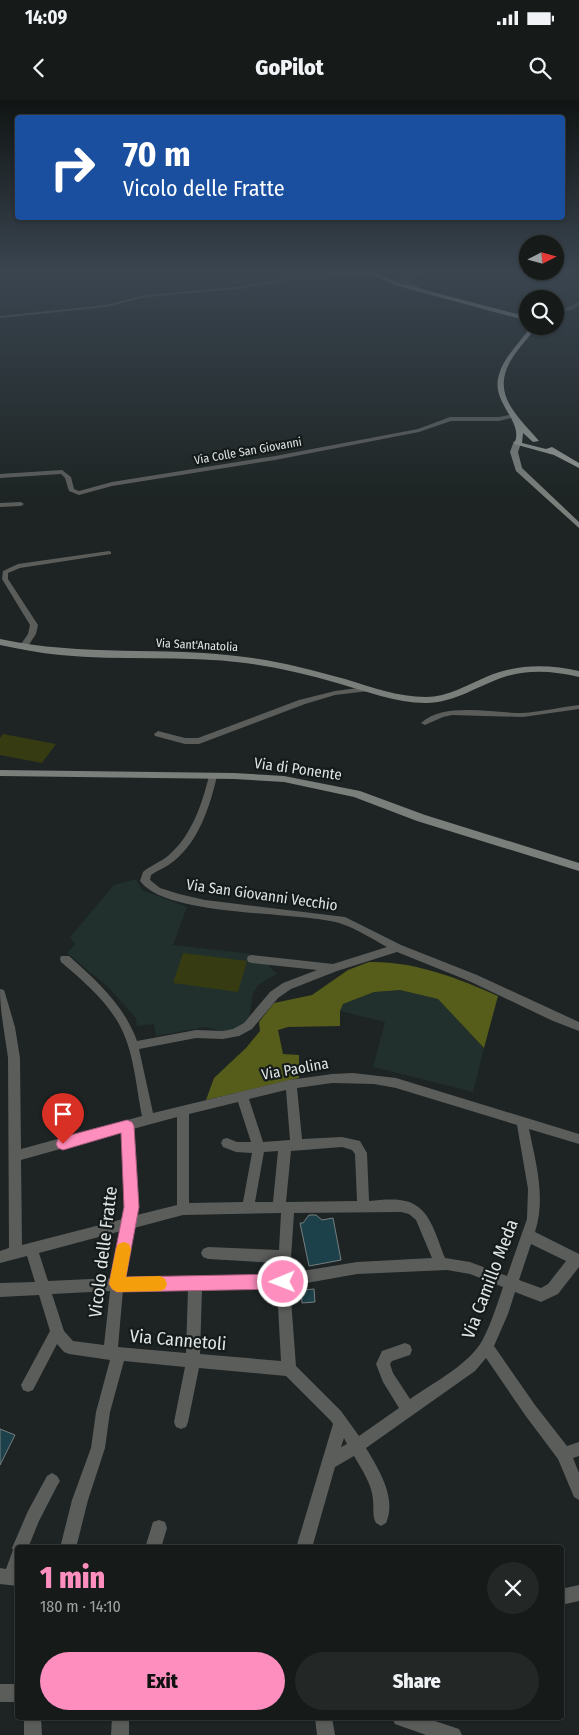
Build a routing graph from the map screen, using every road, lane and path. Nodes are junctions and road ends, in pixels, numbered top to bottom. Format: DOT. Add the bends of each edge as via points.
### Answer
graph roads {
  1 [pos="519,346"];
  2 [pos="513,416"];
  3 [pos="519,424"];
  4 [pos="519,441"];
  5 [pos="536,442"];
  6 [pos="528,448"];
  7 [pos="555,453"];
  8 [pos="515,456"];
  9 [pos="579,466"];
  10 [pos="0,476"];
  11 [pos="21,504"];
  12 [pos="0,505"];
  13 [pos="579,526"];
  14 [pos="109,553"];
  15 [pos="0,642"];
  16 [pos="23,647"];
  17 [pos="553,669"];
  18 [pos="579,669"];
  19 [pos="579,674"];
  20 [pos="366,689"];
  21 [pos="579,707"];
  22 [pos="426,723"];
  23 [pos="158,734"];
  24 [pos="0,773"];
  25 [pos="213,776"];
  26 [pos="579,867"];
  27 [pos="386,943"];
  28 [pos="397,948"];
  29 [pos="374,954"];
  30 [pos="66,959"];
  31 [pos="252,959"];
  32 [pos="333,968"];
  33 [pos="0,993"];
  34 [pos="579,1026"];
  35 [pos="132,1046"];
  36 [pos="291,1085"];
  37 [pos="242,1096"];
  38 [pos="183,1110"];
  39 [pos="148,1119"];
  40 [pos="522,1121"];
  41 [pos="127,1126"];
  42 [pos="579,1139"];
  43 [pos="228,1143"];
  44 [pos="291,1145"];
  45 [pos="259,1147"];
  46 [pos="16,1151"];
  47 [pos="363,1206"];
  48 [pos="248,1208"];
  49 [pos="283,1208"];
  50 [pos="183,1209"];
  51 [pos="128,1225"];
  52 [pos="528,1236"];
  53 [pos="31,1248"];
  54 [pos="16,1252"];
  55 [pos="208,1253"];
  56 [pos="0,1257"];
  57 [pos="284,1257"];
  58 [pos="577,1261"];
  59 [pos="441,1264"];
  60 [pos="283,1282"];
  61 [pos="117,1284"];
  62 [pos="195,1284"];
  63 [pos="511,1284"];
  64 [pos="43,1287"];
  65 [pos="0,1290"];
  66 [pos="57,1331"];
  67 [pos="486,1346"];
  68 [pos="405,1350"];
  69 [pos="115,1354"];
  70 [pos="193,1360"];
  71 [pos="289,1369"];
  72 [pos="28,1385"];
  73 [pos="408,1409"];
  74 [pos="181,1422"];
  75 [pos="341,1422"];
  76 [pos="357,1446"];
  77 [pos="579,1449"];
  78 [pos="564,1454"];
  79 [pos="329,1462"];
  80 [pos="52,1481"];
  81 [pos="579,1492"];
  82 [pos="381,1518"];
  83 [pos="159,1528"];
  84 [pos="21,1545"];
  85 [pos="69,1545"];
  86 [pos="154,1545"];
  87 [pos="305,1545"];
  88 [pos="15,1564"];
  89 [pos="10,1577"];
  90 [pos="579,1593"];
  91 [pos="564,1596"];
  92 [pos="0,1693"];
  93 [pos="15,1693"];
  94 [pos="33,1720"];
  95 [pos="121,1720"];
  96 [pos="324,1720"];
  97 [pos="407,1720"];
  98 [pos="32,1735"];
  99 [pos="120,1735"];
  100 [pos="326,1735"];
  101 [pos="453,1735"];
  1 -- 2 [label="main road" via="500,380 501,396"];
  2 -- 3 [label="main road"];
  2 -- 10 [label="street, Via Colle San Giovanni" via="450,419 419,430 249,463 112,484 79,493 71,490 68,477 62,472"];
  3 -- 4 [label="main road"];
  3 -- 5 [label="main road"];
  4 -- 5 [label="main road"];
  4 -- 6 [label="main road"];
  4 -- 8 [label="main road" via="514,449"];
  5 -- 6 [label="main road" via="537,446"];
  5 -- 7 [label="main road"];
  6 -- 7 [label="main road"];
  6 -- 8 [label="main road"];
  7 -- 9 [label="main road"];
  8 -- 13 [label="main road" via="516,464 525,475"];
  11 -- 12 [label="street"];
  14 -- 16 [label="street" via="22,565 6,571 5,579 34,625 31,637"];
  15 -- 16 [label="main road, Via Sant'Anatolia"];
  16 -- 20 [label="main road, Via Sant'Anatolia" via="85,654 185,655 247,660 311,672"];
  17 -- 18 [label="main road"];
  17 -- 19 [label="main road, Via Sant'Anatolia"];
  17 -- 20 [label="main road, Via Sant'Anatolia" via="508,673 434,700 407,699"];
  20 -- 23 [label="street, Via Sant'Anatolia" via="330,694 297,704 203,740 188,742"];
  21 -- 22 [label="street" via="523,715 452,714"];
  24 -- 25 [label="main road, Via di Ponente"];
  25 -- 26 [label="main road, Via di Ponente" via="273,778 351,792 421,818"];
  25 -- 27 [label="street, Via San Giovanni Vecchio" via="190,833 175,856 147,873 144,878 148,886 190,902 341,920"];
  27 -- 28 [label="street, Via San Giovanni Vecchio"];
  27 -- 29 [label="street"];
  28 -- 29 [label="street"];
  28 -- 34 [label="street, Via San Giovanni Vecchio"];
  29 -- 32 [label="street"];
  30 -- 35 [label="street" via="119,1015"];
  31 -- 32 [label="street"];
  32 -- 35 [label="street" via="282,989 251,1023 236,1033 222,1036 196,1034"];
  33 -- 46 [label="street" via="10,1027 14,1058"];
  35 -- 39 [label="street"];
  36 -- 37 [label="street, Via Paolina"];
  36 -- 40 [label="street, Via Paolina" via="340,1077 375,1079"];
  36 -- 44 [label="street"];
  37 -- 38 [label="street, Via Paolina"];
  37 -- 45 [label="street"];
  38 -- 39 [label="street, Via Paolina"];
  38 -- 50 [label="street"];
  39 -- 41 [label="street, Via Paolina"];
  40 -- 42 [label="street, Via Paolina"];
  40 -- 52 [label="street, Via Camillo Meda" via="534,1200"];
  41 -- 46 [label="street, Via Paolina"];
  41 -- 51 [label="street, Vicolo delle Fratte" via="132,1197"];
  43 -- 45 [label="street" via="240,1148"];
  44 -- 45 [label="street"];
  44 -- 47 [label="street" via="342,1142 356,1145 362,1153"];
  44 -- 49 [label="street"];
  45 -- 48 [label="street"];
  46 -- 54 [label="street"];
  47 -- 49 [label="street"];
  47 -- 59 [label="street" via="401,1206 416,1211 425,1223"];
  48 -- 49 [label="street"];
  48 -- 50 [label="street"];
  49 -- 57 [label="street"];
  50 -- 51 [label="street"];
  51 -- 53 [label="street"];
  51 -- 61 [label="street, Vicolo delle Fratte"];
  52 -- 58 [label="street"];
  52 -- 63 [label="street, Via Camillo Meda"];
  53 -- 54 [label="street"];
  53 -- 64 [label="street, Via Cannetoli"];
  54 -- 56 [label="street"];
  55 -- 57 [label="street"];
  57 -- 60 [label="street"];
  58 -- 63 [label="street" via="545,1294"];
  59 -- 60 [label="street" via="368,1267"];
  59 -- 63 [label="street" via="464,1266"];
  60 -- 62 [label="street"];
  60 -- 71 [label="street"];
  61 -- 62 [label="street"];
  61 -- 64 [label="street"];
  61 -- 69 [label="street, Vicolo delle Fratte"];
  62 -- 70 [label="street"];
  63 -- 67 [label="street, Via Camillo Meda"];
  64 -- 65 [label="street"];
  64 -- 66 [label="street, Via Cannetoli"];
  66 -- 69 [label="street, Via Cannetoli" via="69,1347"];
  66 -- 72 [label="street"];
  67 -- 73 [label="street, Via Camillo Meda" via="470,1366"];
  67 -- 78 [label="street"];
  68 -- 73 [label="street" via="387,1356 383,1364"];
  69 -- 70 [label="street, Via Cannetoli"];
  69 -- 85 [label="street, Vicolo delle Fratte" via="98,1448"];
  70 -- 71 [label="street, Via Cannetoli"];
  70 -- 74 [label="street"];
  71 -- 75 [label="street"];
  73 -- 76 [label="street, Via Camillo Meda"];
  75 -- 76 [label="street"];
  75 -- 79 [label="street"];
  76 -- 79 [label="street, Via Camillo Meda"];
  76 -- 82 [label="street" via="378,1486"];
  77 -- 78 [label="street"];
  78 -- 81 [label="street"];
  79 -- 87 [label="street"];
  80 -- 84 [label="street"];
  83 -- 86 [label="street"];
  88 -- 89 [label="street"];
  90 -- 91 [label="street"];
  92 -- 93 [label="street"];
  94 -- 98 [label="street"];
  95 -- 99 [label="street"];
  96 -- 100 [label="street"];
  97 -- 101 [label="street"];
}
